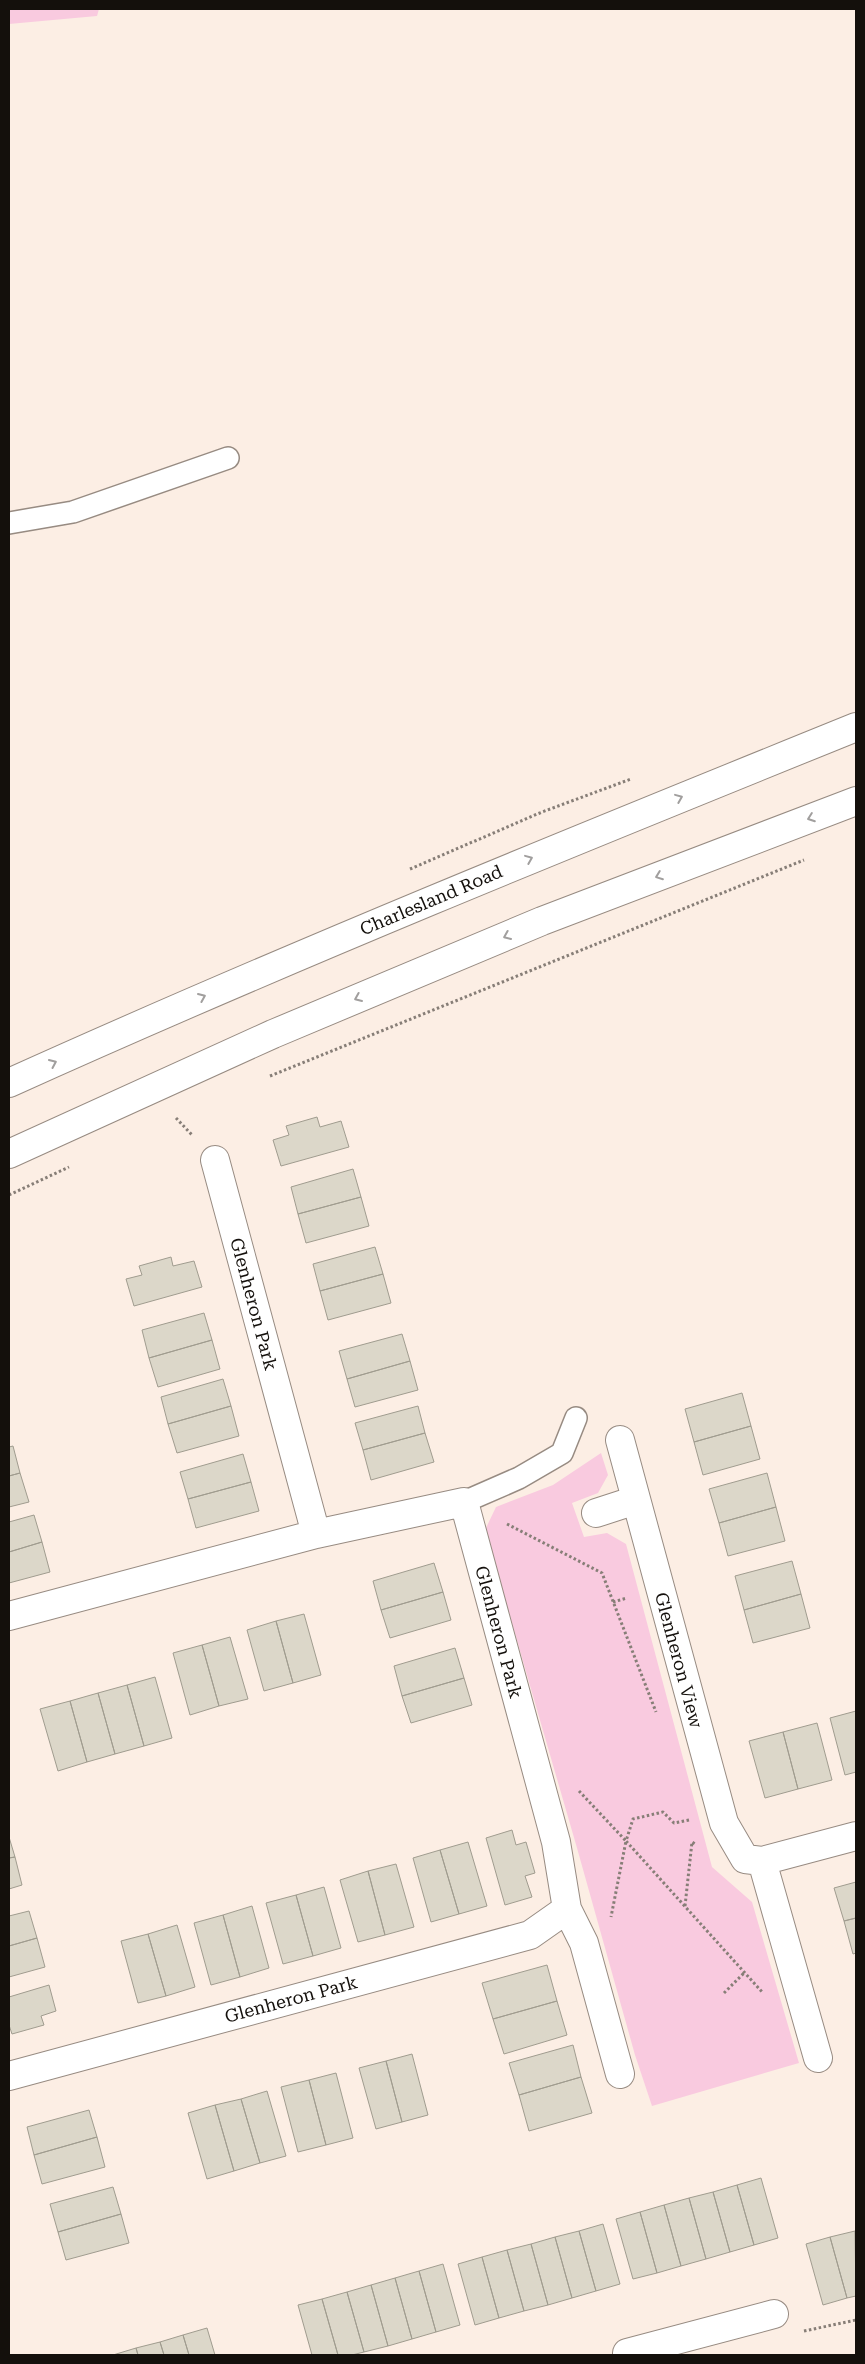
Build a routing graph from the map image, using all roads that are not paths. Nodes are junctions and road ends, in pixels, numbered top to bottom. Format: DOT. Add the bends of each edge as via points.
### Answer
graph roads {
  1 [pos="228,458"];
  2 [pos="9,523"];
  3 [pos="856,727"];
  4 [pos="856,801"];
  5 [pos="9,1083"];
  6 [pos="9,1154"];
  7 [pos="216,1160"];
  8 [pos="576,1418"];
  9 [pos="620,1440"];
  10 [pos="636,1500"];
  11 [pos="464,1502"];
  12 [pos="596,1512"];
  13 [pos="316,1534"];
  14 [pos="9,1616"];
  15 [pos="856,1836"];
  16 [pos="753,1860"];
  17 [pos="567,1909"];
  18 [pos="818,2058"];
  19 [pos="620,2074"];
  20 [pos="9,2076"];
  21 [pos="774,2314"];
  22 [pos="624,2355"];
  1 -- 2 [label="lane" via="72,512"];
  5 -- 3 [label="street, Charlesland Road, one-way" via="145,1021 490,875"];
  4 -- 6 [label="street, one-way" via="542,921 272,1034"];
  7 -- 13 [label="street, Glenheron Park"];
  8 -- 11 [label="lane" via="562,1453 519,1478"];
  9 -- 10 [label="street, Glenheron View"];
  10 -- 12 [label="street"];
  10 -- 16 [label="street, Glenheron View" via="724,1823"];
  11 -- 13 [label="street"];
  11 -- 17 [label="street, Glenheron Park" via="556,1842"];
  13 -- 14 [label="street"];
  15 -- 16 [label="street"];
  16 -- 18 [label="street, Glenheron View"];
  17 -- 19 [label="street, Glenheron Park" via="584,1943"];
  17 -- 20 [label="street, Glenheron Park" via="530,1935"];
  21 -- 22 [label="street"];
}
